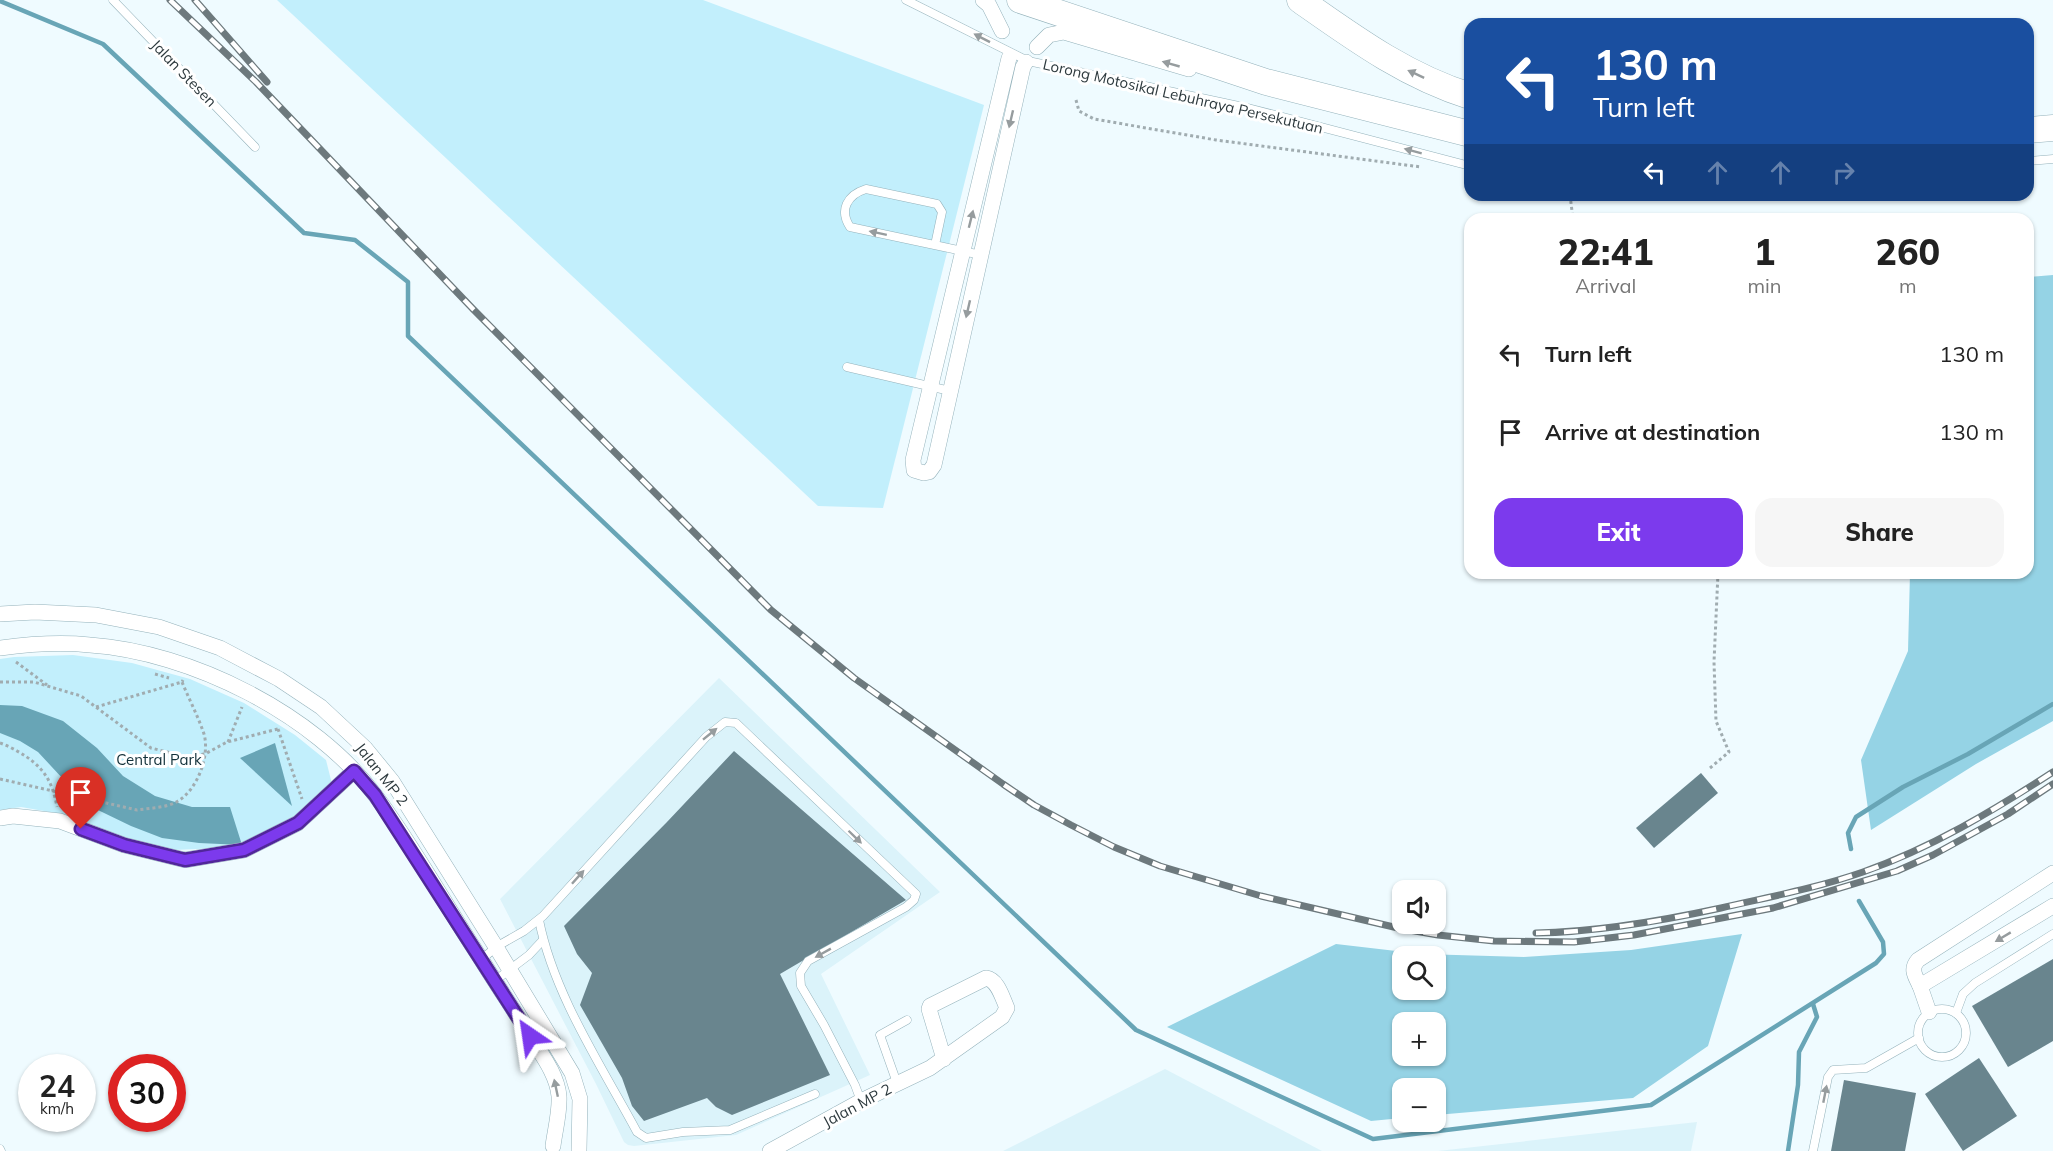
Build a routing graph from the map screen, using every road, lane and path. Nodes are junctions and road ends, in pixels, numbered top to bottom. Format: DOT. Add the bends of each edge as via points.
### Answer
graph roads {
  1 [pos="113,0"];
  2 [pos="906,0"];
  3 [pos="983,0"];
  4 [pos="1020,0"];
  5 [pos="1300,0"];
  6 [pos="1002,31"];
  7 [pos="1036,47"];
  8 [pos="1009,58"];
  9 [pos="1026,62"];
  10 [pos="1464,94"];
  11 [pos="1076,100"];
  12 [pos="2053,128"];
  13 [pos="2034,130"];
  14 [pos="1464,132"];
  15 [pos="1464,143"];
  16 [pos="255,147"];
  17 [pos="2053,159"];
  18 [pos="2034,161"];
  19 [pos="1464,164"];
  20 [pos="1426,167"];
  21 [pos="935,245"];
  22 [pos="964,250"];
  23 [pos="981,255"];
  24 [pos="847,367"];
  25 [pos="930,387"];
  26 [pos="950,391"];
  27 [pos="1718,579"];
  28 [pos="0,614"];
  29 [pos="0,648"];
  30 [pos="26,661"];
  31 [pos="151,673"];
  32 [pos="0,682"];
  33 [pos="182,682"];
  34 [pos="189,685"];
  35 [pos="49,687"];
  36 [pos="233,703"];
  37 [pos="96,708"];
  38 [pos="269,724"];
  39 [pos="278,729"];
  40 [pos="227,742"];
  41 [pos="0,743"];
  42 [pos="205,754"];
  43 [pos="1710,768"];
  44 [pos="360,777"];
  45 [pos="0,778"];
  46 [pos="54,790"];
  47 [pos="307,815"];
  48 [pos="0,818"];
  49 [pos="60,821"];
  50 [pos="2051,877"];
  51 [pos="2053,906"];
  52 [pos="539,920"];
  53 [pos="2053,934"];
  54 [pos="543,940"];
  55 [pos="496,947"];
  56 [pos="481,960"];
  57 [pos="509,970"];
  58 [pos="496,980"];
  59 [pos="1920,986"];
  60 [pos="1929,1012"];
  61 [pos="1956,1013"];
  62 [pos="907,1020"];
  63 [pos="1919,1038"];
  64 [pos="944,1059"];
  65 [pos="897,1083"];
  66 [pos="815,1094"];
  67 [pos="861,1101"];
  68 [pos="550,1148"];
  69 [pos="579,1151"];
  70 [pos="770,1151"];
  71 [pos="1813,1151"];
  1 -- 16 [label="lane, Jalan Stesen"];
  19 -- 2 [label="lane, Lorong Motosikal Lebuhraya Persekutuan, one-way" via="1248,108 1028,61"];
  3 -- 6 [label="street"];
  4 -- 14 [label="highway" via="1266,81"];
  10 -- 5 [label="highway, one-way" via="1411,72 1358,42"];
  15 -- 7 [label="street, one-way" via="1305,103 1064,32 1049,35"];
  22 -- 8 [label="street, one-way"];
  9 -- 23 [label="street, one-way"];
  11 -- 20 [label="path" via="1079,111 1094,119 1216,140"];
  12 -- 13 [label="highway"];
  17 -- 18 [label="lane"];
  21 -- 21 [label="lane, one-way" via="850,227 845,210 849,200 866,189 937,204 942,212"];
  21 -- 22 [label="lane"];
  22 -- 23 [label="lane"];
  22 -- 25 [label="street"];
  23 -- 26 [label="street, one-way"];
  24 -- 25 [label="lane"];
  25 -- 26 [label="lane"];
  25 -- 26 [label="street" via="913,460 914,470 919,473 933,468"];
  27 -- 43 [label="path" via="1716,721 1730,752"];
  28 -- 55 [label="street, Jalan MP 2" via="96,615 159,627 220,648 279,678 321,707 365,748 392,781"];
  29 -- 44 [label="street, Jalan MP 2" via="30,644 91,645 152,655 210,674 310,730"];
  30 -- 35 [label="path" via="14,661"];
  31 -- 33 [label="path"];
  32 -- 35 [label="path" via="34,682"];
  33 -- 34 [label="path"];
  33 -- 37 [label="path"];
  33 -- 42 [label="path" via="204,736"];
  35 -- 37 [label="path" via="81,696"];
  36 -- 40 [label="path" via="242,707"];
  37 -- 42 [label="path" via="151,748 187,757"];
  38 -- 39 [label="path"];
  39 -- 40 [label="path"];
  39 -- 47 [label="path"];
  40 -- 42 [label="path"];
  41 -- 46 [label="path" via="40,767"];
  42 -- 46 [label="path" via="202,770 188,791 179,801 159,807 137,810"];
  44 -- 47 [label="street"];
  44 -- 56 [label="street, Jalan MP 2"];
  45 -- 46 [label="path"];
  46 -- 49 [label="path"];
  47 -- 49 [label="street" via="244,850 185,860 124,845"];
  48 -- 49 [label="street"];
  50 -- 59 [label="street" via="1918,960 1913,972"];
  51 -- 59 [label="street, one-way"];
  52 -- 54 [label="lane"];
  52 -- 55 [label="lane"];
  52 -- 67 [label="lane, one-way" via="706,737 726,722 736,723 916,894 906,907 808,961 800,973 801,986"];
  53 -- 61 [label="lane" via="1975,983 1963,994"];
  54 -- 57 [label="lane"];
  54 -- 66 [label="lane" via="572,1011 637,1132 646,1138 730,1130"];
  55 -- 56 [label="lane"];
  55 -- 57 [label="street, Jalan MP 2"];
  56 -- 58 [label="street, Jalan MP 2"];
  57 -- 58 [label="lane"];
  57 -- 69 [label="street, Jalan MP 2" via="572,1073 580,1099"];
  68 -- 58 [label="street, Jalan MP 2, one-way" via="559,1097 553,1074"];
  59 -- 60 [label="street"];
  60 -- 61 [label="lane" via="1942,1009"];
  60 -- 63 [label="lane" via="1920,1024"];
  61 -- 63 [label="lane" via="1966,1032 1958,1052 1936,1056 1925,1049"];
  62 -- 65 [label="lane" via="880,1035"];
  71 -- 63 [label="lane, one-way" via="1828,1077 1833,1070 1866,1068"];
  64 -- 64 [label="street, Jalan MP 2" via="1005,1014 1007,1008 990,978 928,1009"];
  64 -- 65 [label="street, Jalan MP 2"];
  65 -- 67 [label="street, Jalan MP 2"];
  67 -- 70 [label="street, Jalan MP 2"];
  68 -- 69 [label="street" via="572,1145"];
}
